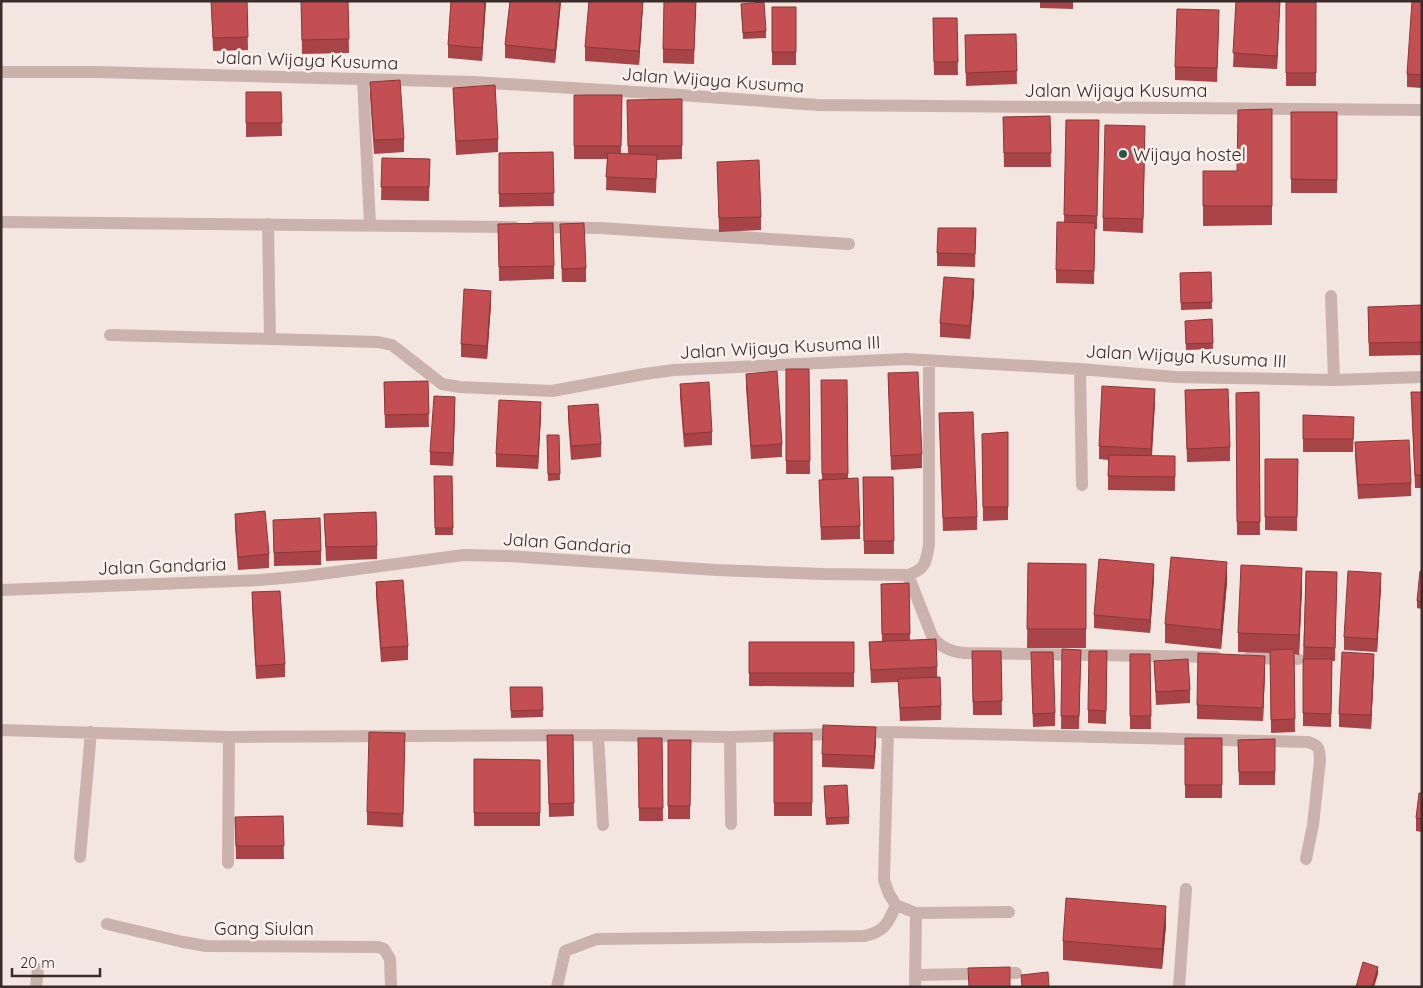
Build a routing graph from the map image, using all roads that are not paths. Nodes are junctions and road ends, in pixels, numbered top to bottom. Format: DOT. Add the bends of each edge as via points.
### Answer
graph roads {
  1 [pos="1,72"];
  2 [pos="363,79"];
  3 [pos="1422,110"];
  4 [pos="1,222"];
  5 [pos="268,224"];
  6 [pos="370,225"];
  7 [pos="849,244"];
  8 [pos="1331,296"];
  9 [pos="110,335"];
  10 [pos="270,339"];
  11 [pos="928,361"];
  12 [pos="1080,369"];
  13 [pos="1422,377"];
  14 [pos="1334,380"];
  15 [pos="1082,485"];
  16 [pos="908,575"];
  17 [pos="1,590"];
  18 [pos="1298,658"];
  19 [pos="1,730"];
  20 [pos="92,732"];
  21 [pos="888,732"];
  22 [pos="598,735"];
  23 [pos="229,737"];
  24 [pos="730,737"];
  25 [pos="731,824"];
  26 [pos="603,825"];
  27 [pos="80,857"];
  28 [pos="1306,859"];
  29 [pos="228,863"];
  30 [pos="1186,889"];
  31 [pos="896,905"];
  32 [pos="1009,912"];
  33 [pos="916,913"];
  34 [pos="107,924"];
  35 [pos="38,969"];
  36 [pos="1016,973"];
  37 [pos="916,981"];
  38 [pos="36,987"];
  39 [pos="391,987"];
  40 [pos="557,987"];
  41 [pos="1179,987"];
  1 -- 2 [label="street, Jalan Wijaya Kusuma"];
  2 -- 3 [label="street, Jalan Wijaya Kusuma" via="494,83 818,105"];
  2 -- 6 [label="street"];
  4 -- 5 [label="street"];
  5 -- 6 [label="street"];
  5 -- 10 [label="street"];
  6 -- 7 [label="street" via="600,228"];
  8 -- 14 [label="street"];
  9 -- 10 [label="street, Jalan Wijaya Kusuma III"];
  10 -- 11 [label="street, Jalan Wijaya Kusuma III" via="378,342 392,345 445,385 540,392 674,370 890,359"];
  11 -- 12 [label="street, Jalan Wijaya Kusuma III"];
  11 -- 16 [label="street" via="929,544 926,560 918,571"];
  12 -- 14 [label="street, Jalan Wijaya Kusuma III" via="1175,377"];
  12 -- 15 [label="street"];
  13 -- 14 [label="street, Jalan Wijaya Kusuma III"];
  16 -- 17 [label="street, Jalan Gandaria" via="716,570 464,555 260,580"];
  16 -- 18 [label="street" via="937,643 965,654"];
  19 -- 20 [label="street"];
  20 -- 23 [label="street"];
  20 -- 27 [label="street"];
  21 -- 24 [label="street"];
  21 -- 28 [label="street" via="1308,742 1320,749 1320,760"];
  21 -- 31 [label="street" via="884,880"];
  22 -- 23 [label="street"];
  22 -- 24 [label="street"];
  22 -- 26 [label="street"];
  23 -- 29 [label="street"];
  24 -- 25 [label="street"];
  30 -- 41 [label="street"];
  31 -- 33 [label="street"];
  31 -- 40 [label="street" via="883,929 864,936 597,939 565,951"];
  32 -- 33 [label="street"];
  33 -- 37 [label="street"];
  34 -- 39 [label="street, Gang Siulan" via="206,946 378,947 384,949 390,959"];
  35 -- 38 [label="street"];
  36 -- 37 [label="street"];
}
